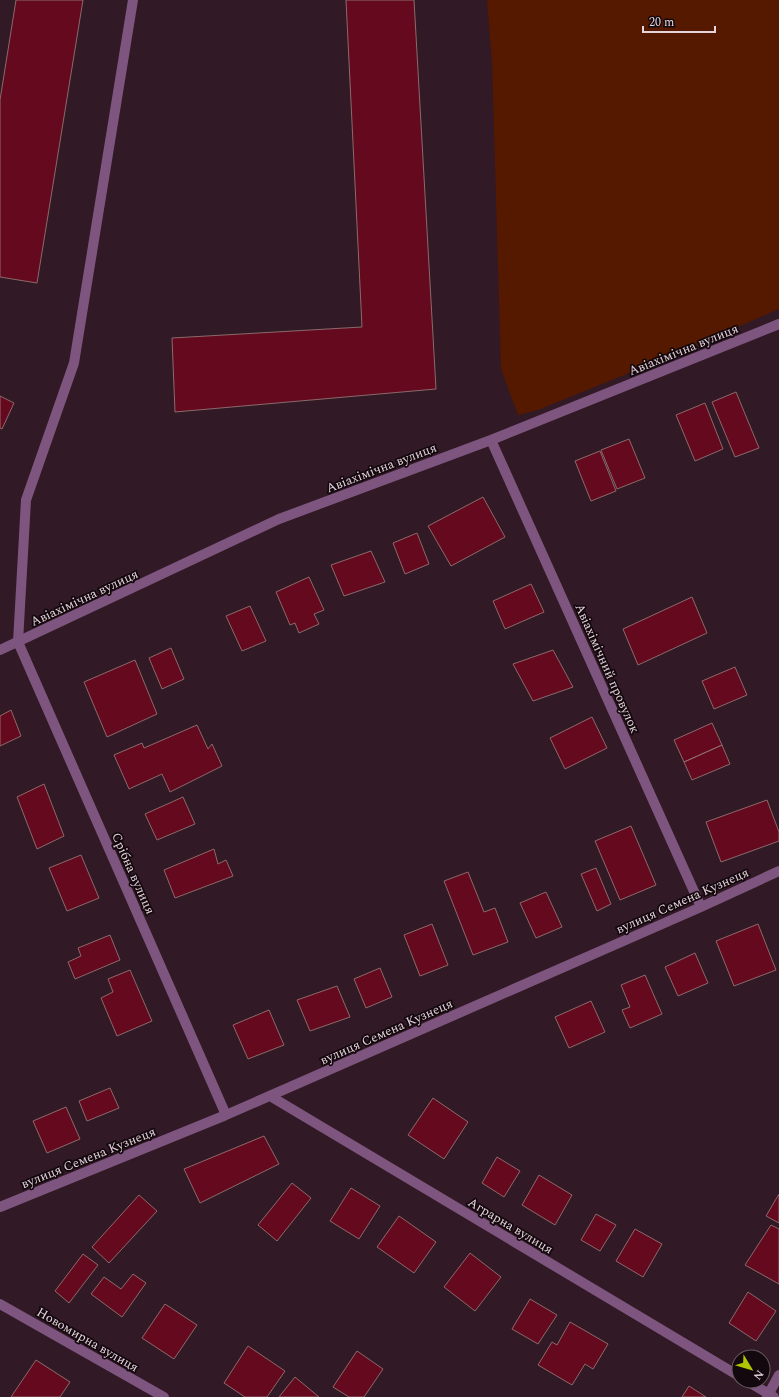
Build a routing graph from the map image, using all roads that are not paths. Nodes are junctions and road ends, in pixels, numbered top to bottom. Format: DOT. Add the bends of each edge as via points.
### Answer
graph roads {
  1 [pos="133,0"];
  2 [pos="779,324"];
  3 [pos="491,440"];
  4 [pos="18,642"];
  5 [pos="0,650"];
  6 [pos="779,871"];
  7 [pos="701,907"];
  8 [pos="270,1096"];
  9 [pos="226,1115"];
  10 [pos="0,1207"];
  11 [pos="0,1304"];
  12 [pos="731,1371"];
  13 [pos="779,1375"];
  14 [pos="759,1389"];
  15 [pos="770,1396"];
  16 [pos="164,1397"];
  1 -- 4 [label="street" via="74,363 26,500"];
  2 -- 3 [label="street, Авіахімічна вулиця"];
  3 -- 4 [label="street, Авіахімічна вулиця" via="279,519"];
  3 -- 7 [label="street, Авіахімічний провулок"];
  4 -- 5 [label="street, Авіахімічна вулиця"];
  4 -- 9 [label="street, Срібна вулиця"];
  6 -- 7 [label="street, вулиця Семена Кузнеця"];
  7 -- 8 [label="street, вулиця Семена Кузнеця"];
  8 -- 9 [label="street, вулиця Семена Кузнеця"];
  8 -- 12 [label="street, Аграрна вулиця"];
  9 -- 10 [label="street, вулиця Семена Кузнеця"];
  11 -- 16 [label="street, Новомирна вулиця"];
  13 -- 15 [label="street"];
  14 -- 15 [label="street"];
}
